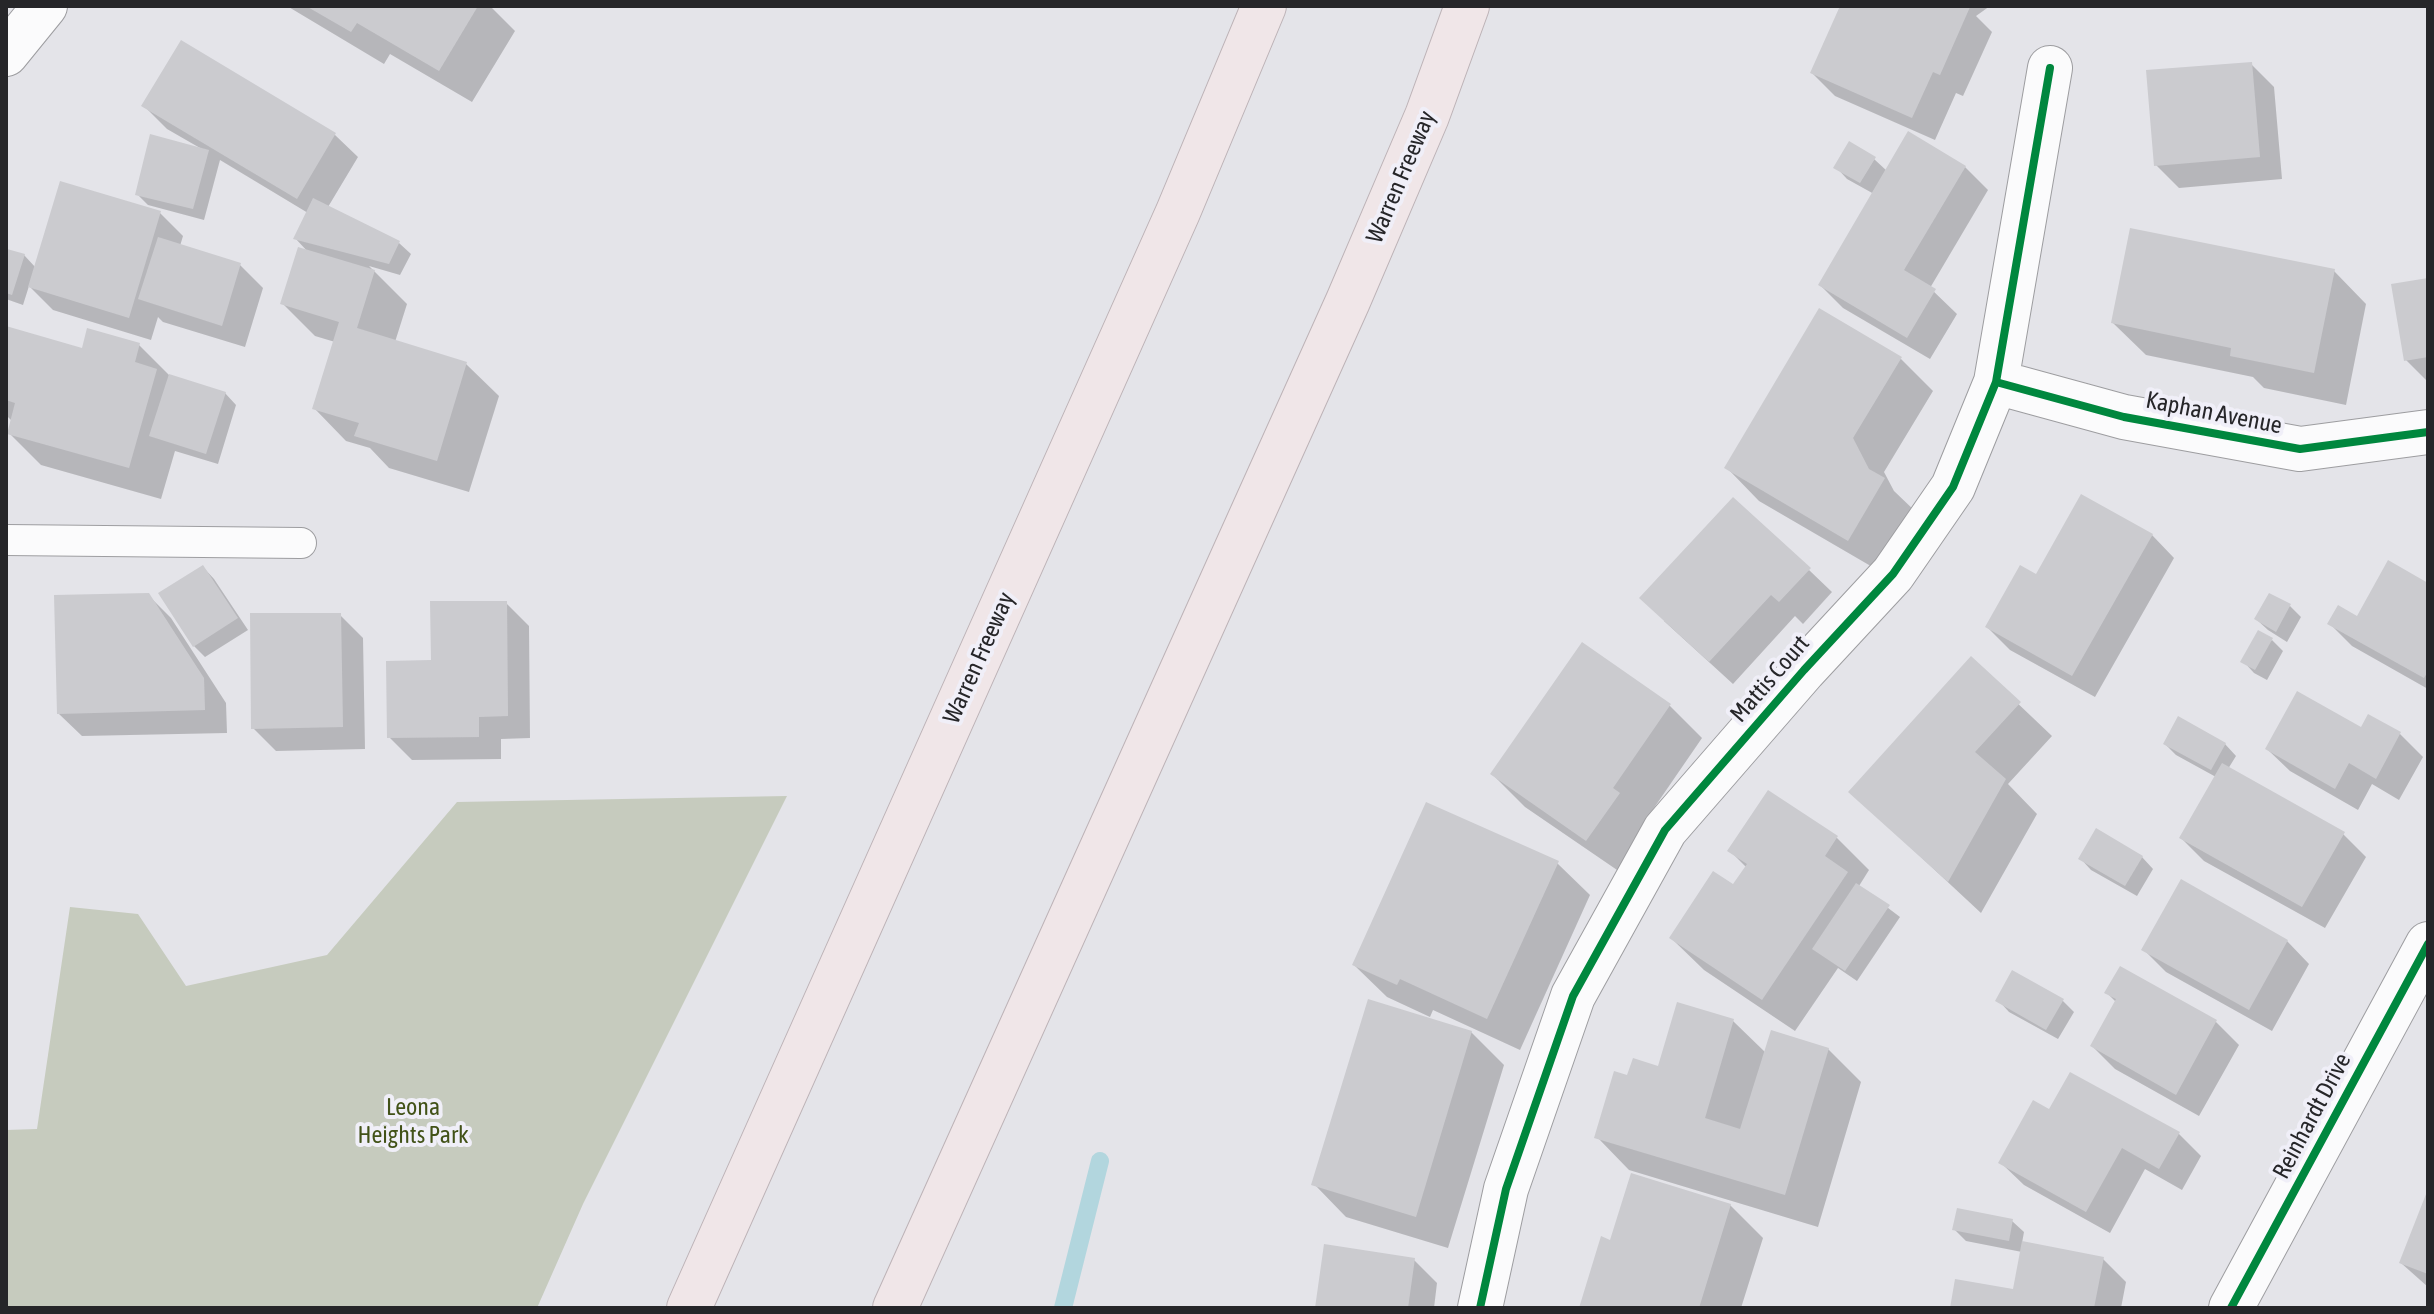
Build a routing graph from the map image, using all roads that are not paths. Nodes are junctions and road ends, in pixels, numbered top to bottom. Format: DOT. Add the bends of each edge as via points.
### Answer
graph roads {
  1 [pos="45,6"];
  2 [pos="1264,6"];
  3 [pos="1467,6"];
  4 [pos="6,54"];
  5 [pos="2050,68"];
  6 [pos="1996,382"];
  7 [pos="2428,432"];
  8 [pos="6,540"];
  9 [pos="301,543"];
  10 [pos="2428,944"];
  11 [pos="689,1308"];
  12 [pos="895,1308"];
  13 [pos="1480,1308"];
  14 [pos="2231,1308"];
  1 -- 4 [label="street"];
  2 -- 11 [label="highway, Warren Freeway" via="1178,212"];
  3 -- 12 [label="highway, Warren Freeway" via="1427,116 1348,301"];
  5 -- 6 [label="street, Mattis Court"];
  6 -- 7 [label="street, Kaphan Avenue" via="2124,417 2300,449"];
  6 -- 13 [label="street, Mattis Court" via="1953,487 1893,574 1665,830 1573,996 1506,1189"];
  8 -- 9 [label="lane"];
  10 -- 14 [label="street, Reinhardt Drive"];
}
